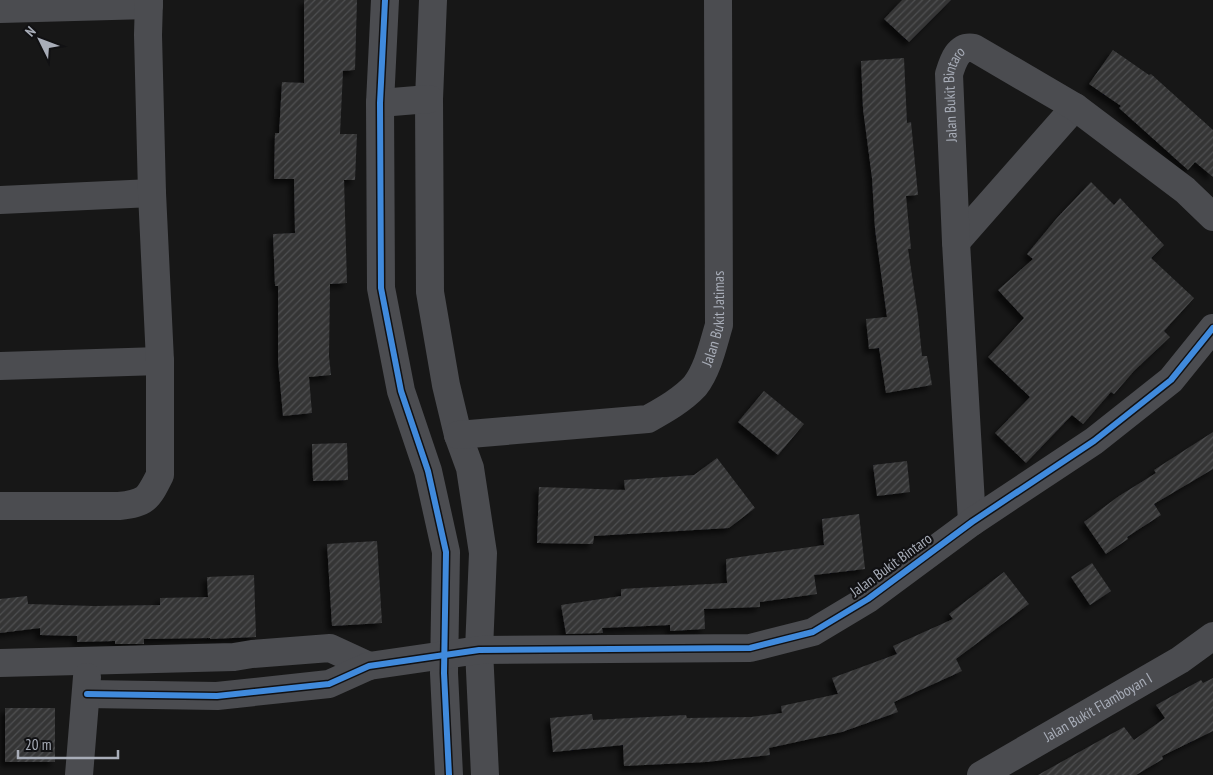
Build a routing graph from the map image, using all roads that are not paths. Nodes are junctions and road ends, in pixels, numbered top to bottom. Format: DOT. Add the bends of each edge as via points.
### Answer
graph roads {
  1 [pos="385,0"];
  2 [pos="433,0"];
  3 [pos="718,0"];
  4 [pos="150,3"];
  5 [pos="0,9"];
  6 [pos="429,99"];
  7 [pos="380,103"];
  8 [pos="1075,107"];
  9 [pos="152,193"];
  10 [pos="0,200"];
  11 [pos="1213,216"];
  12 [pos="956,242"];
  13 [pos="1213,328"];
  14 [pos="160,361"];
  15 [pos="0,366"];
  16 [pos="458,435"];
  17 [pos="0,506"];
  18 [pos="972,522"];
  19 [pos="1213,636"];
  20 [pos="478,650"];
  21 [pos="252,654"];
  22 [pos="445,655"];
  23 [pos="88,660"];
  24 [pos="0,663"];
  25 [pos="369,666"];
  26 [pos="248,692"];
  27 [pos="87,694"];
  28 [pos="80,775"];
  29 [pos="449,775"];
  30 [pos="485,775"];
  31 [pos="981,775"];
  1 -- 7 [label="street"];
  2 -- 6 [label="street"];
  3 -- 16 [label="street, Jalan Bukit Jatimas" via="719,325 708,361 695,385 674,404 648,420"];
  4 -- 5 [label="street"];
  4 -- 9 [label="street"];
  6 -- 7 [label="street"];
  6 -- 16 [label="street" via="430,292"];
  7 -- 22 [label="street" via="381,288 401,391 428,471 446,552"];
  8 -- 11 [label="street, Jalan Bukit Bintaro" via="1186,190"];
  8 -- 12 [label="street"];
  8 -- 12 [label="street, Jalan Bukit Bintaro" via="974,48 968,47 957,54 949,74"];
  9 -- 10 [label="street"];
  9 -- 14 [label="street"];
  12 -- 18 [label="street, Jalan Bukit Bintaro"];
  13 -- 18 [label="street, Jalan Bukit Bintaro" via="1171,380 1094,441"];
  14 -- 15 [label="street"];
  14 -- 17 [label="street" via="160,475 144,500 119,506"];
  16 -- 20 [label="street" via="470,468 483,553"];
  18 -- 20 [label="street, Jalan Bukit Bintaro" via="868,599 813,632 750,648"];
  19 -- 31 [label="street, Jalan Bukit Flamboyan I" via="1180,660"];
  20 -- 22 [label="street, Jalan Bukit Bintaro"];
  20 -- 30 [label="street"];
  21 -- 23 [label="street"];
  21 -- 25 [label="street" via="330,648"];
  21 -- 26 [label="street"];
  22 -- 25 [label="street, Jalan Bukit Bintaro"];
  22 -- 29 [label="street"];
  23 -- 24 [label="street"];
  23 -- 27 [label="street"];
  25 -- 26 [label="street, Jalan Bukit Bintaro" via="330,684"];
  26 -- 27 [label="street, Jalan Bukit Bintaro" via="216,696"];
  27 -- 28 [label="street"];
}
